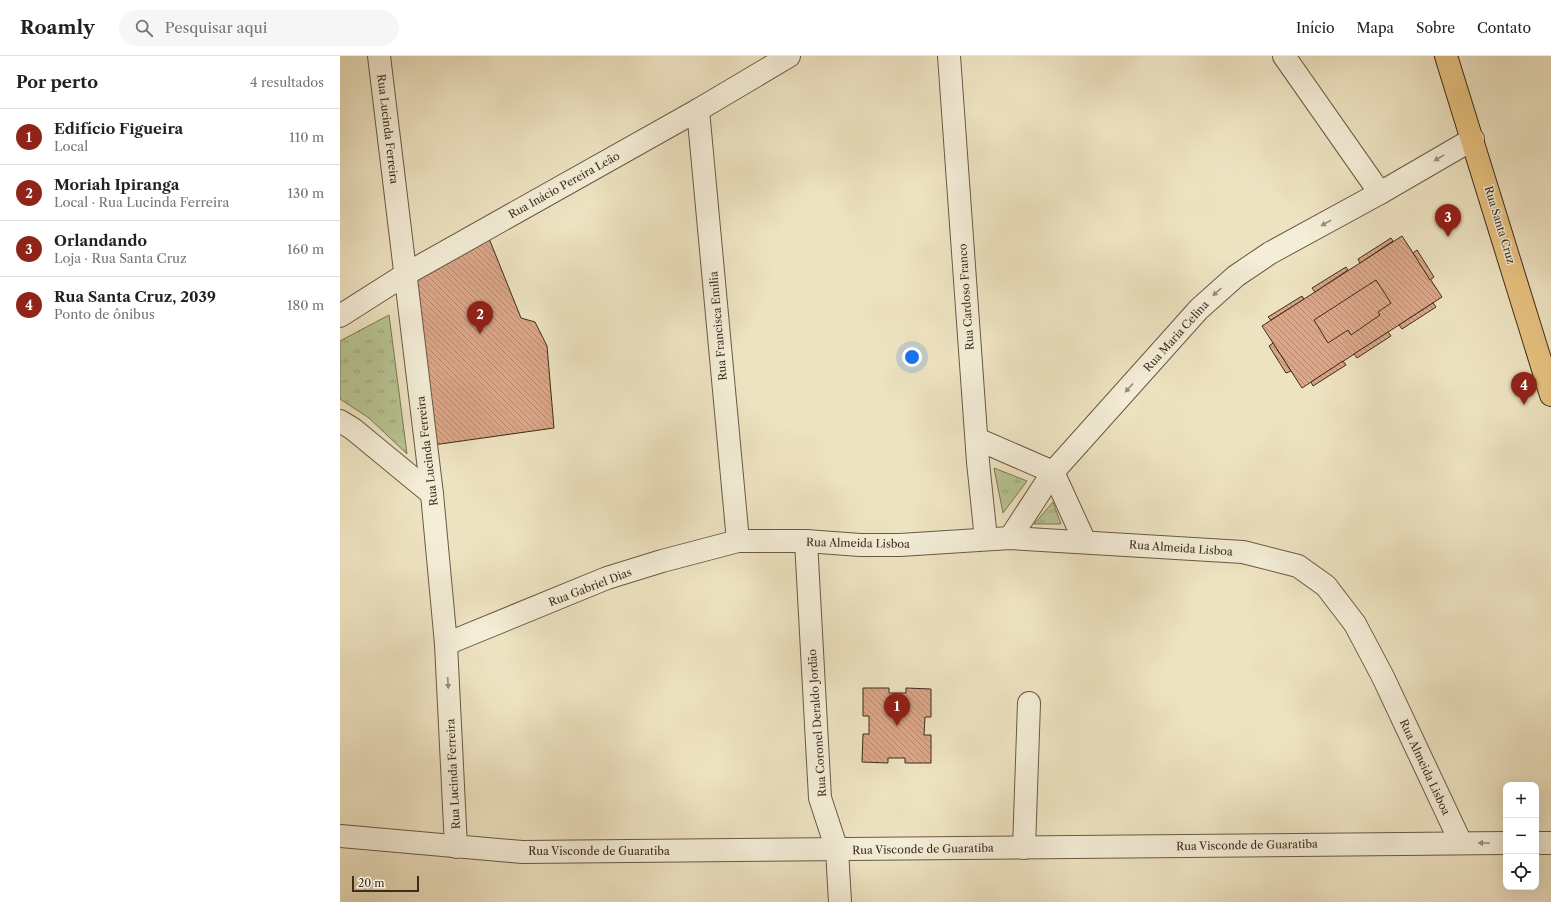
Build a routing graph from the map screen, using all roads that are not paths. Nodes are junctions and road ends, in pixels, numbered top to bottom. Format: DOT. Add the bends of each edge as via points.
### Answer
graph roads {
  1 [pos="379,56"];
  2 [pos="789,56"];
  3 [pos="949,56"];
  4 [pos="1284,56"];
  5 [pos="1446,56"];
  6 [pos="698,110"];
  7 [pos="1473,138"];
  8 [pos="1380,193"];
  9 [pos="406,274"];
  10 [pos="340,316"];
  11 [pos="1546,358"];
  12 [pos="1551,395"];
  13 [pos="340,421"];
  14 [pos="977,439"];
  15 [pos="1053,472"];
  16 [pos="432,494"];
  17 [pos="1010,538"];
  18 [pos="986,539"];
  19 [pos="738,541"];
  20 [pos="806,542"];
  21 [pos="1084,542"];
  22 [pos="446,644"];
  23 [pos="1029,703"];
  24 [pos="340,836"];
  25 [pos="1461,843"];
  26 [pos="1503,843"];
  27 [pos="1539,843"];
  28 [pos="1551,843"];
  29 [pos="456,847"];
  30 [pos="1024,848"];
  31 [pos="837,850"];
  32 [pos="840,902"];
  1 -- 9 [label="street, Rua Lucinda Ferreira"];
  2 -- 6 [label="street, Rua Inácio Pereira Leão"];
  3 -- 14 [label="street, Rua Cardoso Franco"];
  4 -- 8 [label="street"];
  5 -- 7 [label="main road, Rua Santa Cruz"];
  6 -- 9 [label="street, Rua Inácio Pereira Leão"];
  6 -- 19 [label="street, Rua Francisca Emilia"];
  7 -- 8 [label="street, Rua Maria Celina, one-way"];
  7 -- 11 [label="main road, Rua Santa Cruz"];
  8 -- 15 [label="street, Rua Maria Celina, one-way" via="1270,253 1236,276 1199,309"];
  9 -- 10 [label="street, Rua Inácio Pereira Leão"];
  9 -- 16 [label="street, Rua Lucinda Ferreira"];
  11 -- 12 [label="main road, Rua Santa Cruz"];
  13 -- 16 [label="street"];
  14 -- 15 [label="street"];
  14 -- 18 [label="street, Rua Cardoso Franco"];
  15 -- 17 [label="street, Rua Maria Celina"];
  15 -- 21 [label="street"];
  16 -- 22 [label="street, Rua Lucinda Ferreira"];
  17 -- 18 [label="street, Rua Almeida Lisboa"];
  17 -- 21 [label="street, Rua Almeida Lisboa"];
  18 -- 20 [label="street, Rua Almeida Lisboa" via="900,545"];
  19 -- 20 [label="street, Rua Almeida Lisboa"];
  19 -- 22 [label="street, Rua Gabriel Dias" via="607,578"];
  20 -- 31 [label="street, Rua Coronel Deraldo Jordão" via="820,798"];
  21 -- 25 [label="street, Rua Almeida Lisboa" via="1243,552 1298,566 1326,586 1355,624 1383,677"];
  22 -- 29 [label="street, Rua Lucinda Ferreira, one-way"];
  23 -- 30 [label="street"];
  24 -- 29 [label="street, Rua Visconde de Guaratiba"];
  26 -- 25 [label="street, Rua Visconde de Guaratiba, one-way"];
  25 -- 30 [label="street, Rua Visconde de Guaratiba"];
  27 -- 28 [label="street"];
  29 -- 31 [label="street, Rua Visconde de Guaratiba" via="522,852"];
  30 -- 31 [label="street, Rua Visconde de Guaratiba"];
  31 -- 32 [label="street, Rua Coronel Deraldo Jordão"];
}
